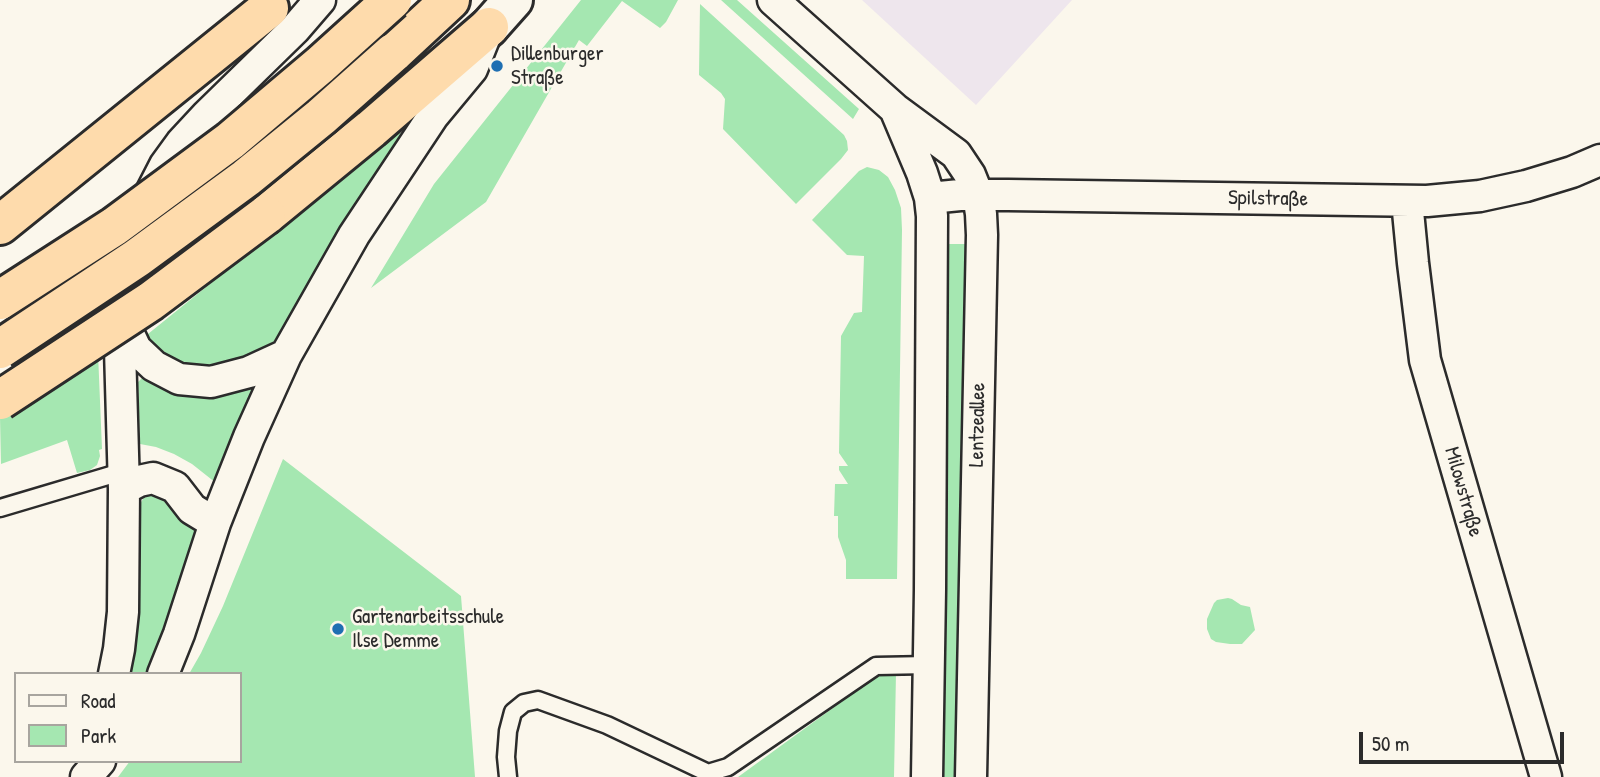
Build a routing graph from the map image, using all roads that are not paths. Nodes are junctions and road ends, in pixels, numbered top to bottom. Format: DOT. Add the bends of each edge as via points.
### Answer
graph roads {
  1 [pos="320,0"];
  2 [pos="392,0"];
  3 [pos="450,0"];
  4 [pos="773,0"];
  5 [pos="275,4"];
  6 [pos="501,13"];
  7 [pos="895,109"];
  8 [pos="1600,160"];
  9 [pos="978,195"];
  10 [pos="930,198"];
  11 [pos="1407,201"];
  12 [pos="0,225"];
  13 [pos="0,301"];
  14 [pos="119,314"];
  15 [pos="0,349"];
  16 [pos="286,355"];
  17 [pos="0,400"];
  18 [pos="124,482"];
  19 [pos="0,508"];
  20 [pos="215,523"];
  21 [pos="929,665"];
  22 [pos="114,672"];
  23 [pos="164,672"];
  24 [pos="98,763"];
  25 [pos="707,775"];
  26 [pos="86,777"];
  27 [pos="508,777"];
  28 [pos="927,777"];
  29 [pos="971,777"];
  30 [pos="1546,777"];
  1 -- 14 [label="street" via="207,115 165,165 126,257"];
  2 -- 13 [label="highway, bridge" via="219,149 115,226"];
  3 -- 15 [label="highway, bridge" via="246,178"];
  4 -- 7 [label="street, Lentzeallee"];
  5 -- 12 [label="highway"];
  6 -- 16 [label="street" via="472,69 433,116 354,234"];
  6 -- 17 [label="highway, bridge" via="266,215 151,301"];
  7 -- 9 [label="street, Lentzeallee" via="956,154"];
  7 -- 10 [label="street, Lentzeallee"];
  8 -- 11 [label="street, Spilstraße" via="1503,192"];
  9 -- 10 [label="street, Spilstraße"];
  9 -- 11 [label="street, Spilstraße"];
  9 -- 29 [label="street, Lentzeallee" via="982,235"];
  10 -- 21 [label="street, Lentzeallee"];
  11 -- 30 [label="street, Milowstraße" via="1425,359"];
  14 -- 16 [label="street" via="136,349 179,380 211,382"];
  14 -- 18 [label="street"];
  16 -- 20 [label="street"];
  18 -- 19 [label="lane" via="110,475"];
  18 -- 20 [label="street" via="153,478 175,487 192,509"];
  18 -- 22 [label="street" via="123,612"];
  20 -- 23 [label="street"];
  21 -- 25 [label="lane" via="876,666 728,767"];
  21 -- 28 [label="street, Lentzeallee"];
  24 -- 26 [label="street"];
  25 -- 27 [label="lane" via="607,725 538,700 513,712 506,757"];
}
